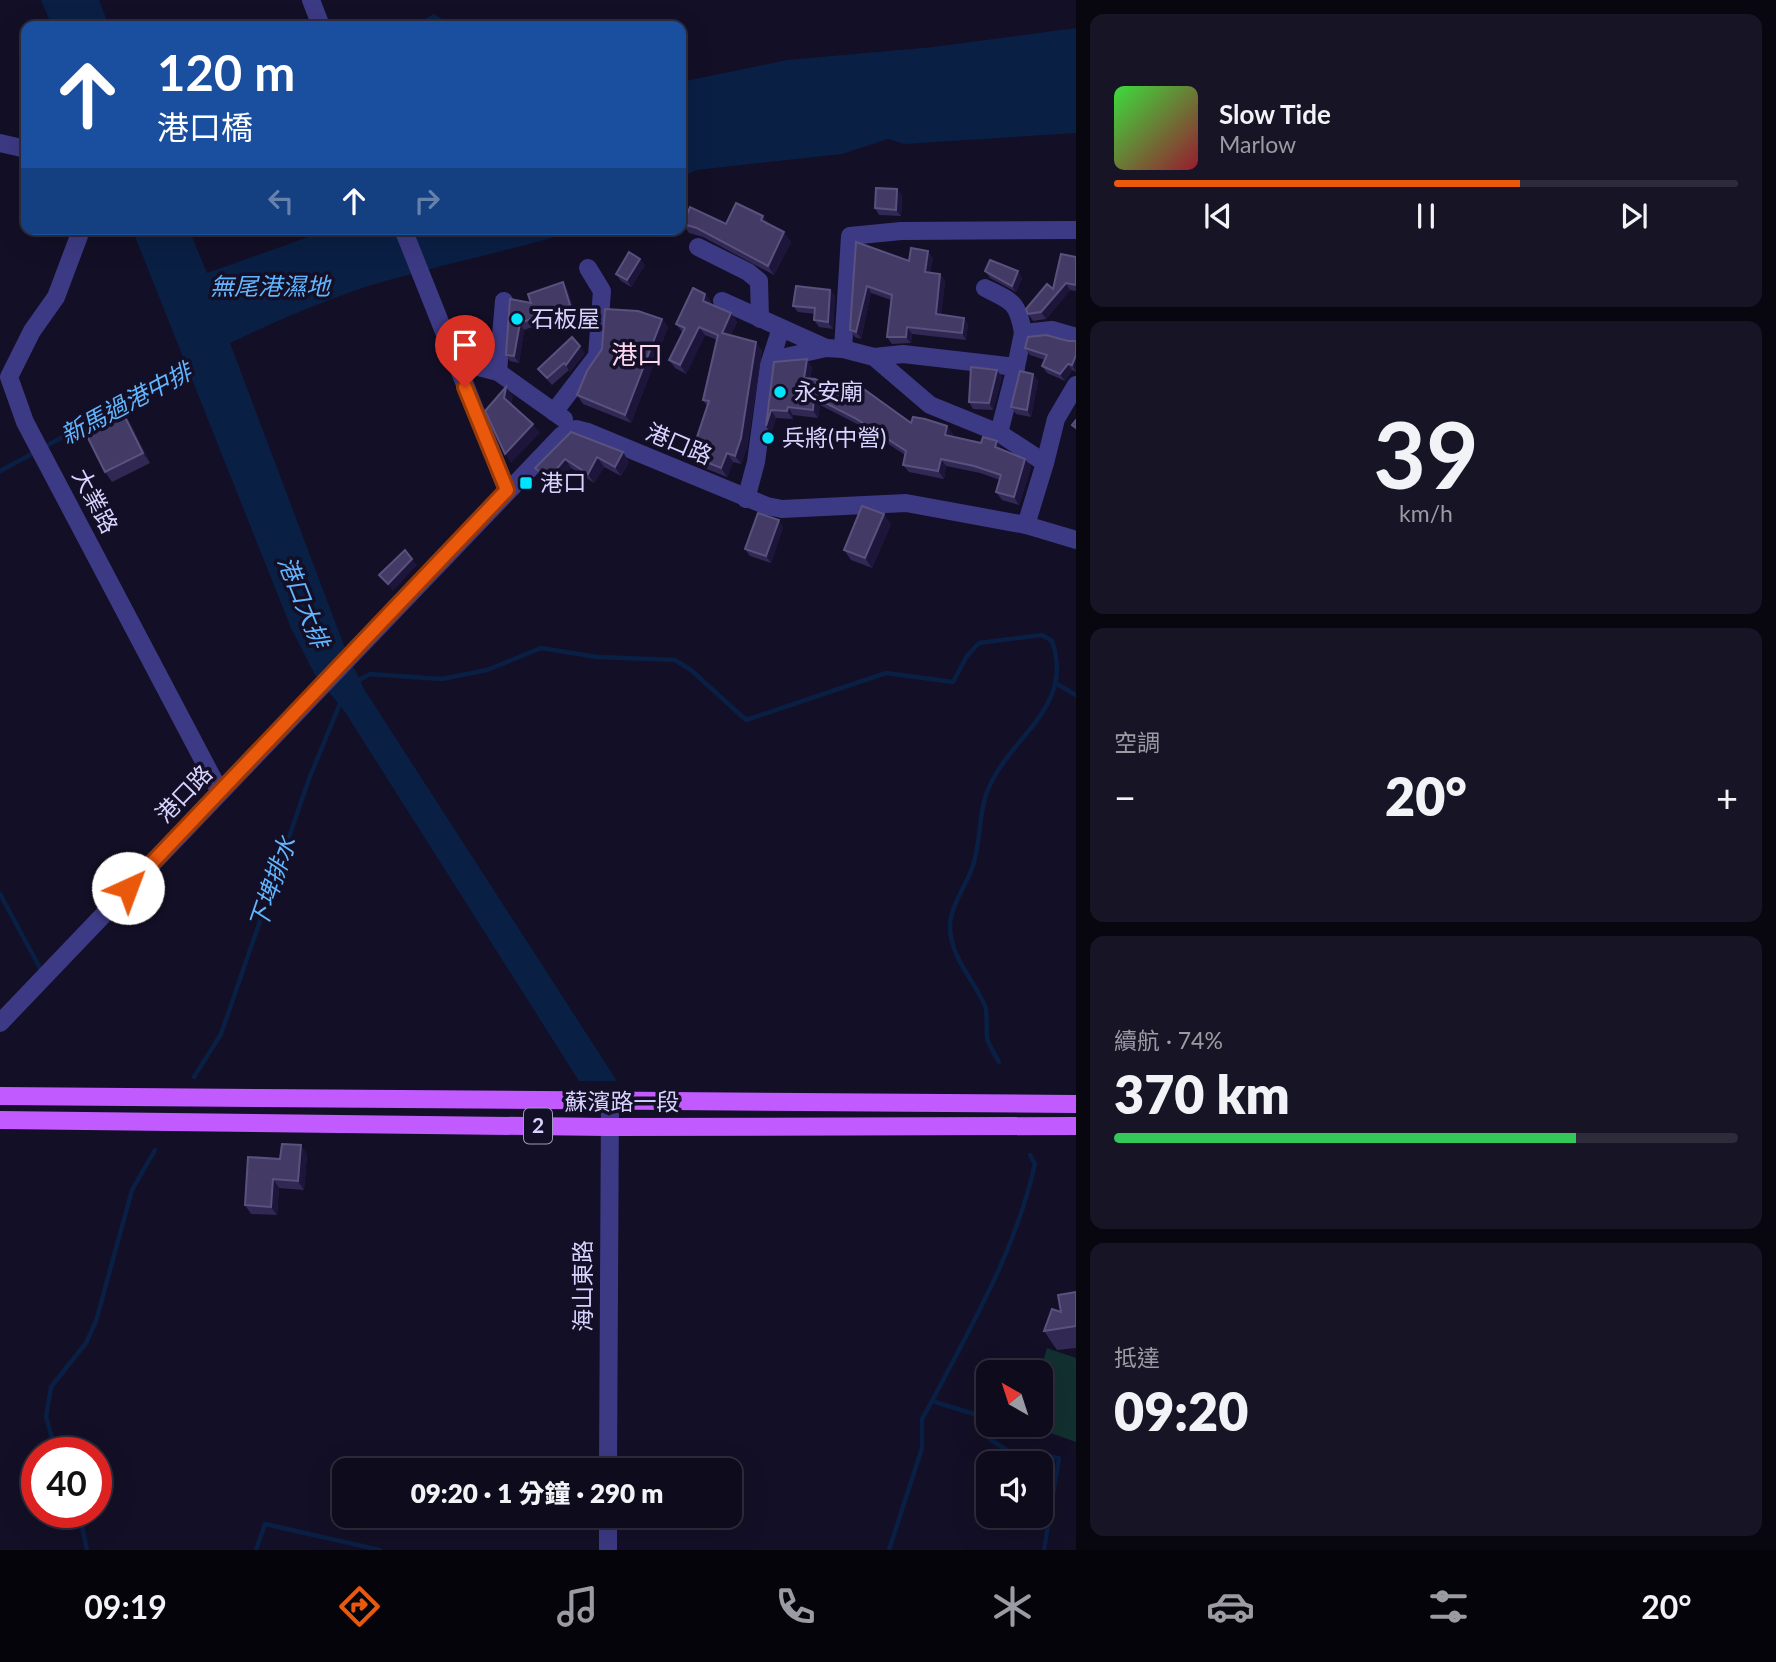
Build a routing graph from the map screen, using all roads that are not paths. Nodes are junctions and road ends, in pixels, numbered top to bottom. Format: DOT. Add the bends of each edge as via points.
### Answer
graph roads {
  1 [pos="311,0"];
  2 [pos="319,21"];
  3 [pos="0,143"];
  4 [pos="21,148"];
  5 [pos="1076,230"];
  6 [pos="79,235"];
  7 [pos="405,235"];
  8 [pos="698,247"];
  9 [pos="589,268"];
  10 [pos="985,288"];
  11 [pos="504,301"];
  12 [pos="722,301"];
  13 [pos="760,319"];
  14 [pos="781,328"];
  15 [pos="1023,333"];
  16 [pos="1076,337"];
  17 [pos="835,348"];
  18 [pos="874,357"];
  19 [pos="772,360"];
  20 [pos="461,361"];
  21 [pos="1016,367"];
  22 [pos="498,372"];
  23 [pos="1076,385"];
  24 [pos="554,412"];
  25 [pos="576,429"];
  26 [pos="999,433"];
  27 [pos="1045,463"];
  28 [pos="507,490"];
  29 [pos="746,499"];
  30 [pos="1026,525"];
  31 [pos="1076,540"];
  32 [pos="220,792"];
  33 [pos="0,1023"];
  34 [pos="0,1096"];
  35 [pos="287,1098"];
  36 [pos="610,1102"];
  37 [pos="1076,1104"];
  38 [pos="0,1120"];
  39 [pos="288,1121"];
  40 [pos="1076,1126"];
  41 [pos="607,1127"];
  42 [pos="608,1458"];
  43 [pos="608,1528"];
  44 [pos="608,1550"];
  1 -- 2 [label="street"];
  3 -- 4 [label="street"];
  5 -- 17 [label="street" via="901,231 850,236"];
  6 -- 32 [label="street, 大業路" via="56,297 9,377 25,422"];
  7 -- 20 [label="street"];
  8 -- 13 [label="street" via="759,281"];
  9 -- 24 [label="street" via="602,290 597,356"];
  10 -- 15 [label="street" via="1019,309"];
  11 -- 22 [label="street"];
  12 -- 13 [label="street"];
  13 -- 14 [label="street"];
  14 -- 17 [label="street"];
  14 -- 19 [label="street"];
  15 -- 16 [label="street" via="1052,330"];
  15 -- 21 [label="street"];
  17 -- 18 [label="street"];
  17 -- 19 [label="street"];
  18 -- 21 [label="street" via="903,354"];
  18 -- 26 [label="street" via="930,405"];
  19 -- 29 [label="street"];
  20 -- 22 [label="street, 港口路"];
  20 -- 28 [label="street"];
  21 -- 26 [label="street"];
  22 -- 24 [label="street, 港口路"];
  23 -- 27 [label="street" via="1056,419"];
  24 -- 25 [label="street, 港口路"];
  25 -- 28 [label="street" via="552,443"];
  25 -- 29 [label="street, 港口路"];
  26 -- 27 [label="street"];
  27 -- 30 [label="street"];
  28 -- 32 [label="street, 港口路"];
  29 -- 30 [label="street, 港口路" via="782,509 906,503"];
  30 -- 31 [label="street, 港口路"];
  32 -- 33 [label="street, 港口路"];
  34 -- 35 [label="main road, 蘇濱路一段 / 2"];
  35 -- 36 [label="main road, 蘇濱路一段 / 2"];
  35 -- 39 [label="main road"];
  36 -- 37 [label="main road, 蘇濱路一段 / 2"];
  36 -- 41 [label="street, 海山東路"];
  38 -- 39 [label="main road, 蘇濱路一段 / 2"];
  39 -- 41 [label="main road, 蘇濱路一段 / 2"];
  40 -- 41 [label="main road, 蘇濱路一段 / 2"];
  41 -- 42 [label="street, 海山東路"];
  43 -- 44 [label="street"];
}
